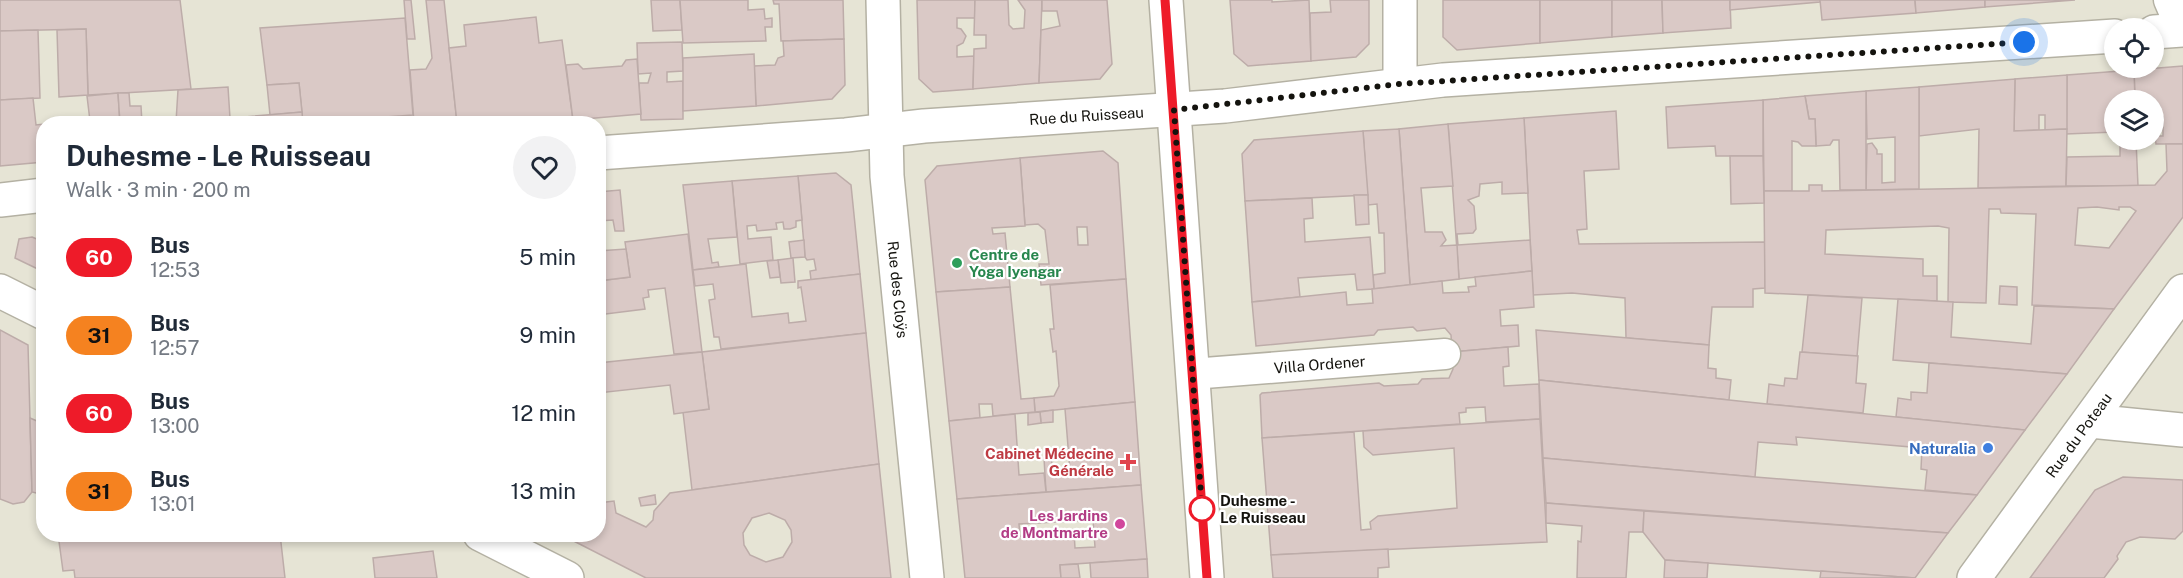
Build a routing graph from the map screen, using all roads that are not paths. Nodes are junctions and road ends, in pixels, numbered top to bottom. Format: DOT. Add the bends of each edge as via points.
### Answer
graph roads {
  1 [pos="883,0"];
  2 [pos="1166,0"];
  3 [pos="1400,0"];
  4 [pos="2169,0"];
  5 [pos="2173,31"];
  6 [pos="2104,37"];
  7 [pos="1400,84"];
  8 [pos="1174,110"];
  9 [pos="886,131"];
  10 [pos="606,152"];
  11 [pos="36,197"];
  12 [pos="2,203"];
  13 [pos="0,291"];
  14 [pos="2183,291"];
  15 [pos="36,309"];
  16 [pos="1444,354"];
  17 [pos="1192,374"];
  18 [pos="2090,421"];
  19 [pos="2183,429"];
  20 [pos="496,542"];
  21 [pos="567,578"];
  22 [pos="927,578"];
  23 [pos="1207,578"];
  24 [pos="1974,578"];
  1 -- 9 [label="street, Rue des Cloÿs"];
  2 -- 8 [label="street"];
  3 -- 7 [label="street"];
  4 -- 5 [label="street"];
  6 -- 7 [label="street, Rue du Ruisseau"];
  7 -- 8 [label="street, Rue du Ruisseau"];
  8 -- 9 [label="street, Rue du Ruisseau"];
  8 -- 17 [label="street"];
  9 -- 10 [label="street, Rue du Ruisseau"];
  9 -- 22 [label="street, Rue des Cloÿs" via="887,176"];
  11 -- 12 [label="street"];
  13 -- 15 [label="street"];
  14 -- 18 [label="street, Rue du Poteau"];
  16 -- 17 [label="street, Villa Ordener"];
  17 -- 23 [label="street"];
  18 -- 19 [label="street"];
  18 -- 24 [label="street, Rue du Poteau"];
  20 -- 21 [label="street"];
}
